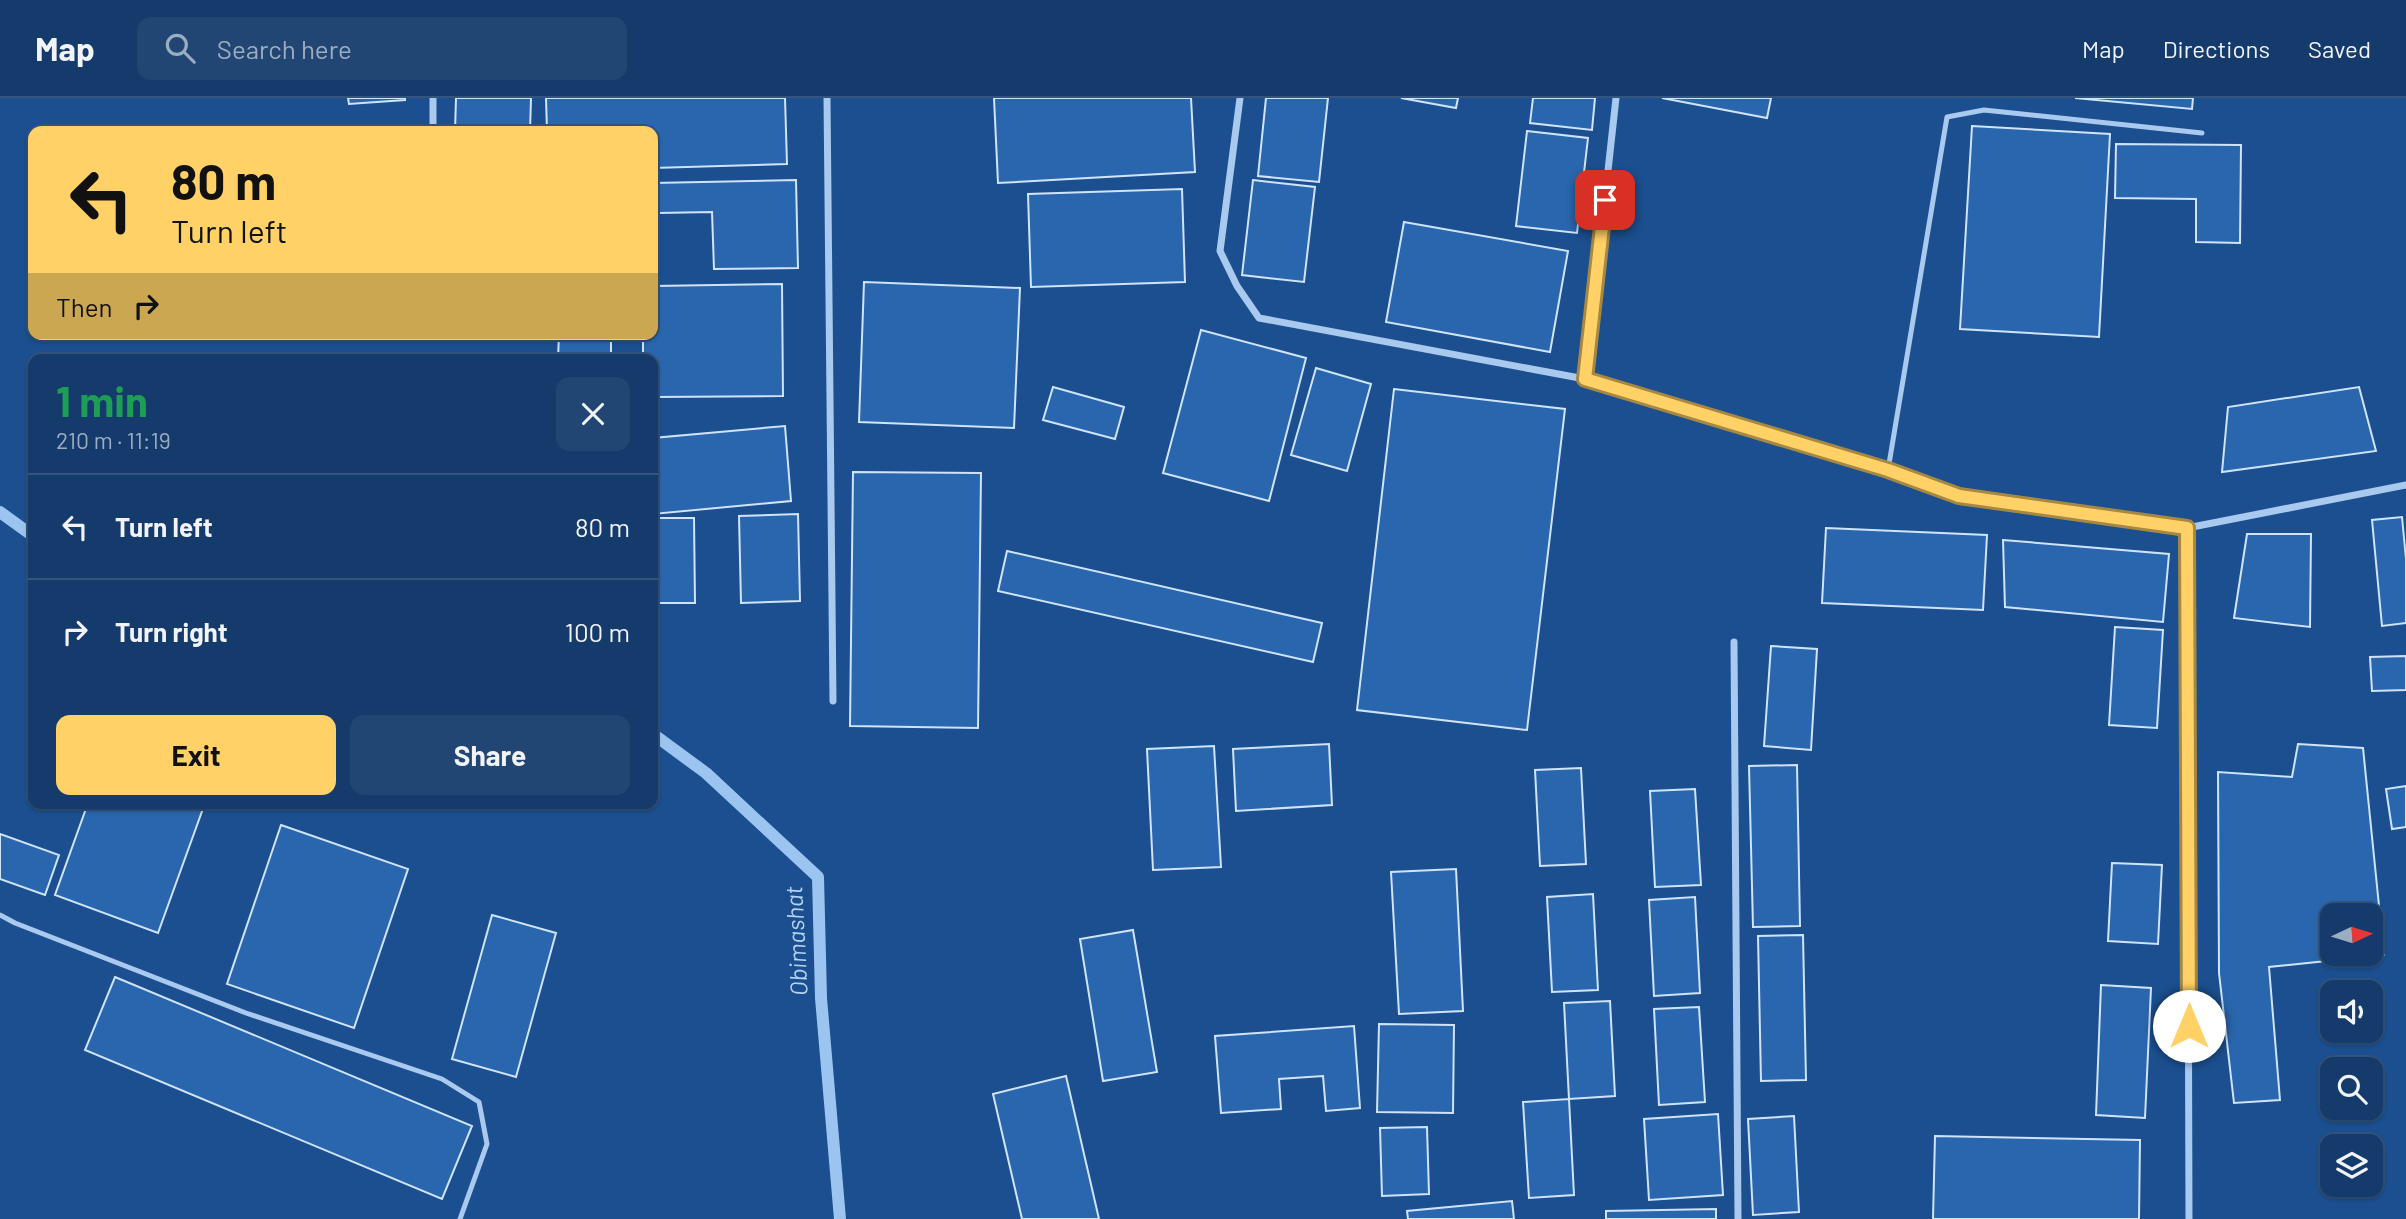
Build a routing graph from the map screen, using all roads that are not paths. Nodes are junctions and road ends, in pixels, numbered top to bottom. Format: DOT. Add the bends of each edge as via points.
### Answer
graph roads {
  1 [pos="433,98"];
  2 [pos="827,98"];
  3 [pos="1240,98"];
  4 [pos="1616,98"];
  5 [pos="433,126"];
  6 [pos="2202,133"];
  7 [pos="1585,379"];
  8 [pos="1888,470"];
  9 [pos="2406,485"];
  10 [pos="2187,528"];
  11 [pos="1734,642"];
  12 [pos="833,701"];
  13 [pos="0,915"];
  14 [pos="460,1219"];
  15 [pos="1738,1219"];
  16 [pos="2189,1219"];
  1 -- 5 [label="street"];
  2 -- 12 [label="street"];
  3 -- 7 [label="street" via="1220,251 1259,318"];
  4 -- 7 [label="street"];
  6 -- 8 [label="lane" via="1984,110 1947,117"];
  7 -- 8 [label="street"];
  8 -- 10 [label="street" via="1959,496"];
  9 -- 10 [label="street"];
  10 -- 16 [label="street"];
  11 -- 15 [label="street"];
  13 -- 14 [label="lane" via="246,1013 443,1079 480,1102 487,1144"];
}
